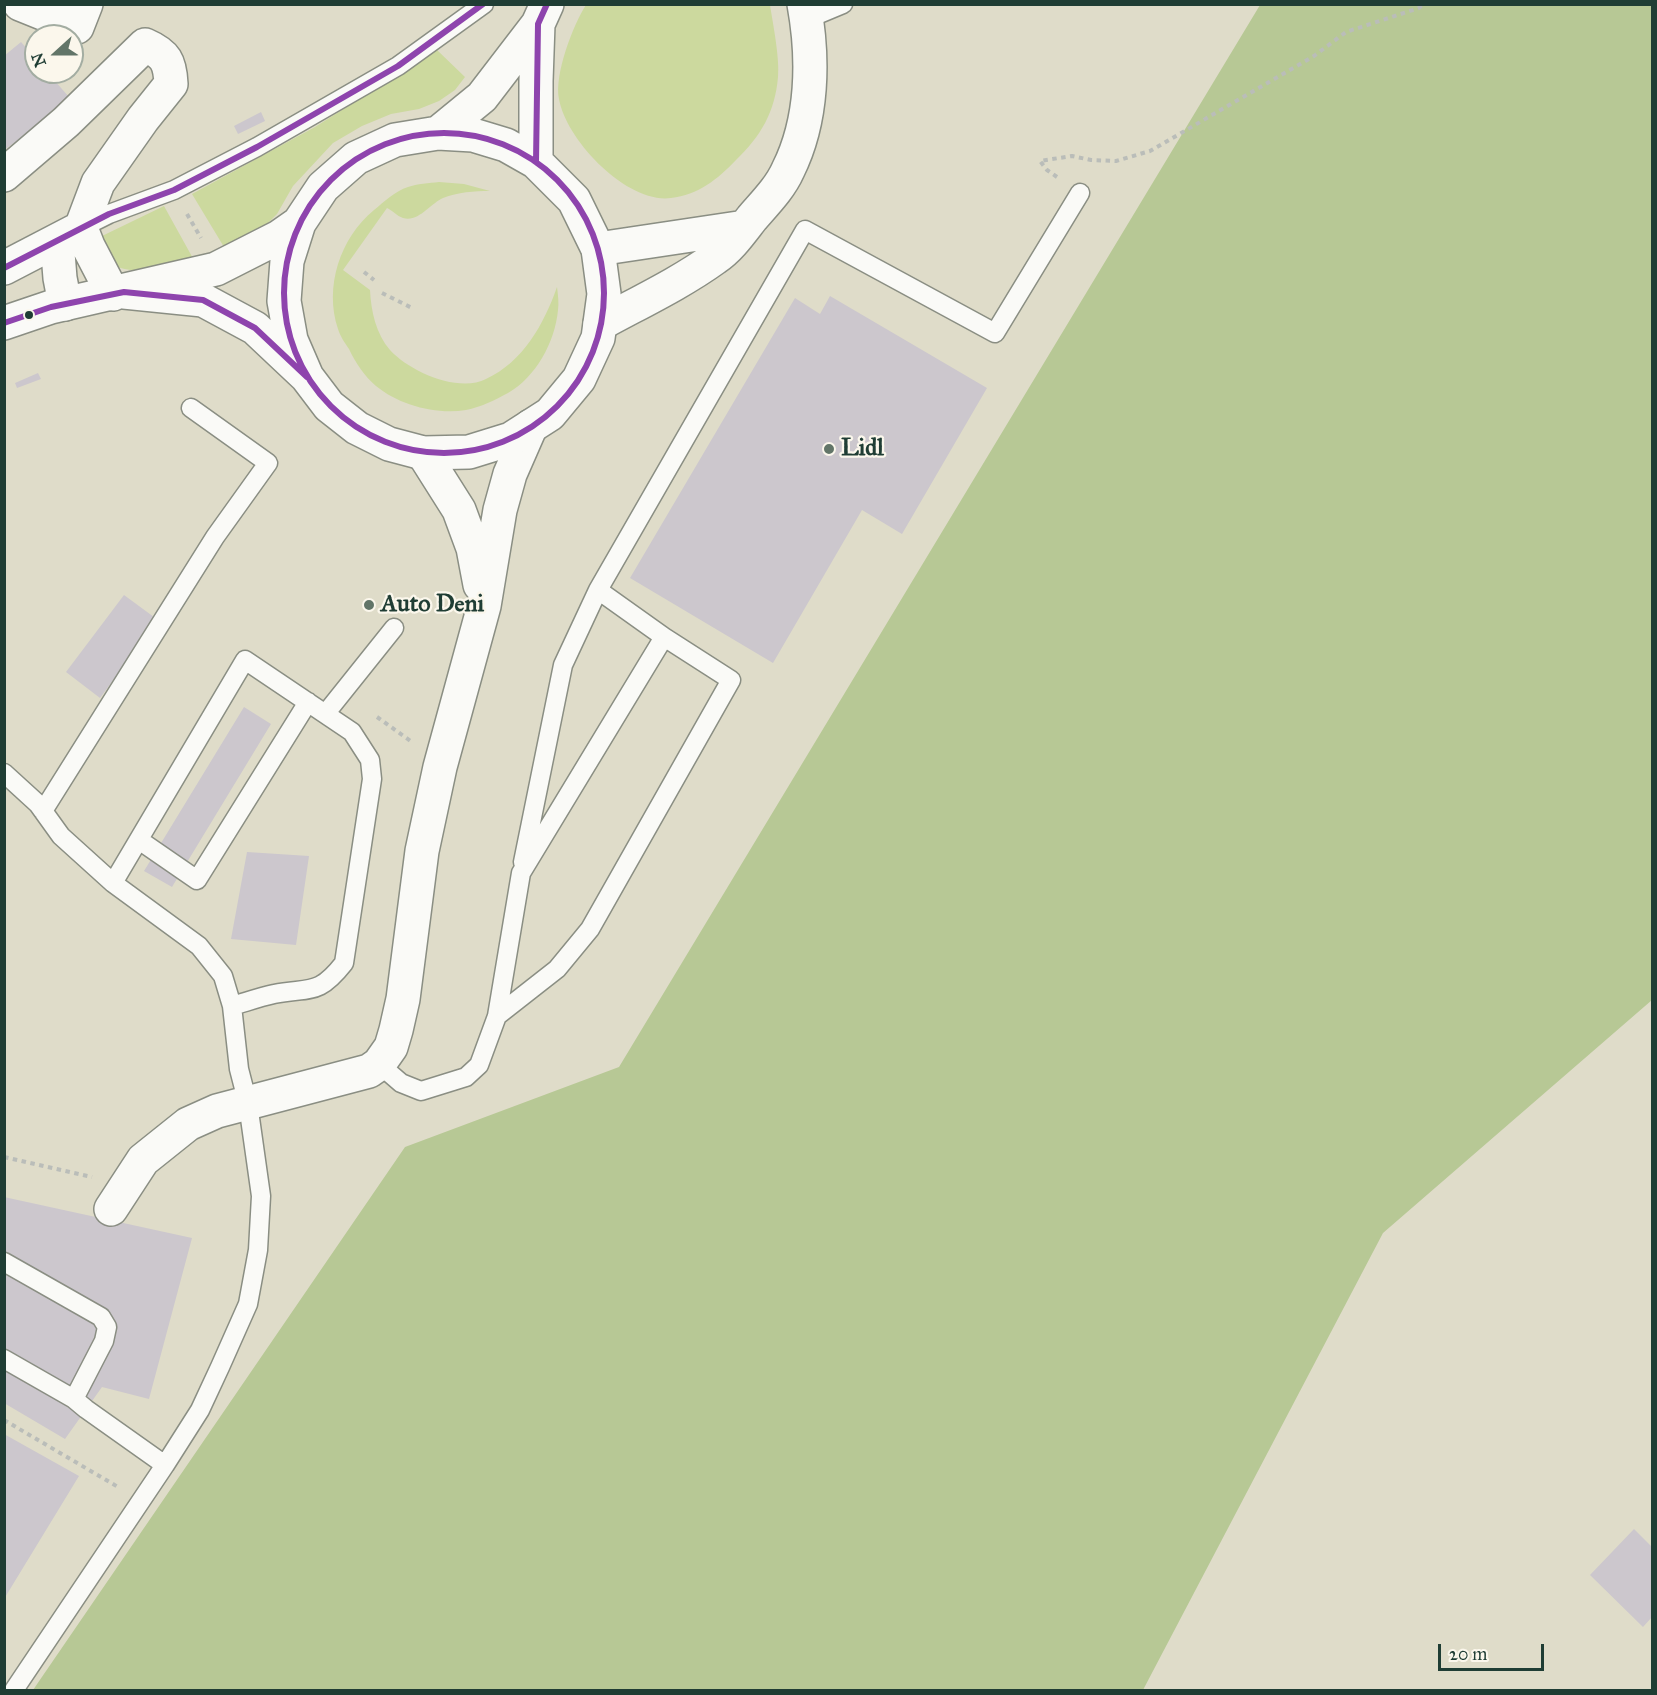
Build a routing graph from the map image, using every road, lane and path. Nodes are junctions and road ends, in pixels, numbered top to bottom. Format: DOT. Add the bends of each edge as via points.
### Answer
graph roads {
  1 [pos="20,4"];
  2 [pos="86,4"];
  3 [pos="484,4"];
  4 [pos="843,4"];
  5 [pos="1423,4"];
  6 [pos="540,9"];
  7 [pos="806,12"];
  8 [pos="438,133"];
  9 [pos="536,162"];
  10 [pos="4,175"];
  11 [pos="1080,193"];
  12 [pos="184,210"];
  13 [pos="299,223"];
  14 [pos="745,227"];
  15 [pos="69,235"];
  16 [pos="206,245"];
  17 [pos="598,249"];
  18 [pos="4,268"];
  19 [pos="364,272"];
  20 [pos="374,280"];
  21 [pos="118,293"];
  22 [pos="382,293"];
  23 [pos="65,304"];
  24 [pos="412,308"];
  25 [pos="4,323"];
  26 [pos="600,324"];
  27 [pos="307,377"];
  28 [pos="191,408"];
  29 [pos="531,426"];
  30 [pos="423,453"];
  31 [pos="598,590"];
  32 [pos="484,606"];
  33 [pos="394,628"];
  34 [pos="664,637"];
  35 [pos="308,702"];
  36 [pos="326,713"];
  37 [pos="376,717"];
  38 [pos="404,736"];
  39 [pos="4,773"];
  40 [pos="43,811"];
  41 [pos="139,840"];
  42 [pos="521,873"];
  43 [pos="113,883"];
  44 [pos="232,1006"];
  45 [pos="497,1016"];
  46 [pos="379,1064"];
  47 [pos="248,1104"];
  48 [pos="4,1157"];
  49 [pos="101,1179"];
  50 [pos="111,1209"];
  51 [pos="4,1262"];
  52 [pos="4,1359"];
  53 [pos="74,1399"];
  54 [pos="4,1420"];
  55 [pos="165,1465"];
  56 [pos="120,1488"];
  57 [pos="14,1690"];
  1 -- 2 [label="street" via="77,27"];
  3 -- 15 [label="lane" via="398,66 257,147 174,190 109,214"];
  4 -- 7 [label="lane"];
  5 -- 11 [label="path" via="1346,32 1314,56 1150,151 1116,161 1072,156 1040,161"];
  6 -- 8 [label="street" via="482,97"];
  6 -- 9 [label="street"];
  7 -- 14 [label="street" via="809,94 801,140 788,172"];
  8 -- 9 [label="street" via="473,135 506,145"];
  8 -- 13 [label="street" via="395,140 356,158 323,187"];
  9 -- 17 [label="street" via="574,200"];
  10 -- 15 [label="street" via="66,122 134,53 145,45 158,50 167,60 171,84 98,183"];
  11 -- 31 [label="lane" via="995,333 805,230"];
  12 -- 16 [label="path"];
  13 -- 21 [label="street" via="216,269"];
  13 -- 27 [label="street" via="287,261 284,301 291,340"];
  14 -- 17 [label="street"];
  14 -- 26 [label="street" via="717,257"];
  15 -- 18 [label="street"];
  15 -- 21 [label="street" via="88,246"];
  15 -- 23 [label="street" via="60,278"];
  17 -- 26 [label="street" via="604,294"];
  19 -- 20 [label="path"];
  21 -- 23 [label="street"];
  21 -- 27 [label="street" via="203,300 255,328"];
  22 -- 24 [label="path"];
  23 -- 25 [label="street"];
  26 -- 29 [label="street" via="598,338 579,380 550,414"];
  27 -- 30 [label="street" via="329,406 357,428 389,444"];
  28 -- 40 [label="lane" via="268,463 215,537"];
  29 -- 30 [label="street" via="512,439 469,452"];
  29 -- 32 [label="street" via="510,474 499,513"];
  30 -- 32 [label="street" via="459,510 473,548"];
  31 -- 34 [label="lane"];
  31 -- 42 [label="lane" via="563,665"];
  32 -- 46 [label="street" via="440,767 423,851 403,999 391,1047"];
  33 -- 36 [label="lane"];
  34 -- 42 [label="lane"];
  34 -- 45 [label="lane" via="731,680 590,929 557,969"];
  35 -- 36 [label="lane"];
  35 -- 41 [label="lane" via="197,880"];
  35 -- 41 [label="lane" via="245,660"];
  36 -- 44 [label="lane" via="352,732 370,760 372,779 344,963 331,979 310,991 274,994"];
  37 -- 38 [label="path"];
  39 -- 40 [label="lane"];
  40 -- 43 [label="lane" via="61,836"];
  41 -- 43 [label="lane"];
  42 -- 45 [label="lane"];
  43 -- 44 [label="lane" via="199,946 223,976"];
  44 -- 47 [label="lane" via="239,1069"];
  45 -- 46 [label="lane" via="479,1065 466,1077 421,1091 401,1083"];
  46 -- 47 [label="street" via="356,1075"];
  47 -- 50 [label="street" via="217,1111 188,1125 143,1160"];
  47 -- 55 [label="lane" via="261,1196 258,1250 248,1304 200,1410"];
  48 -- 49 [label="path"];
  51 -- 53 [label="lane" via="101,1317 106,1327 104,1341"];
  52 -- 53 [label="lane"];
  53 -- 55 [label="lane"];
  54 -- 56 [label="path"];
  55 -- 57 [label="lane"];
}
